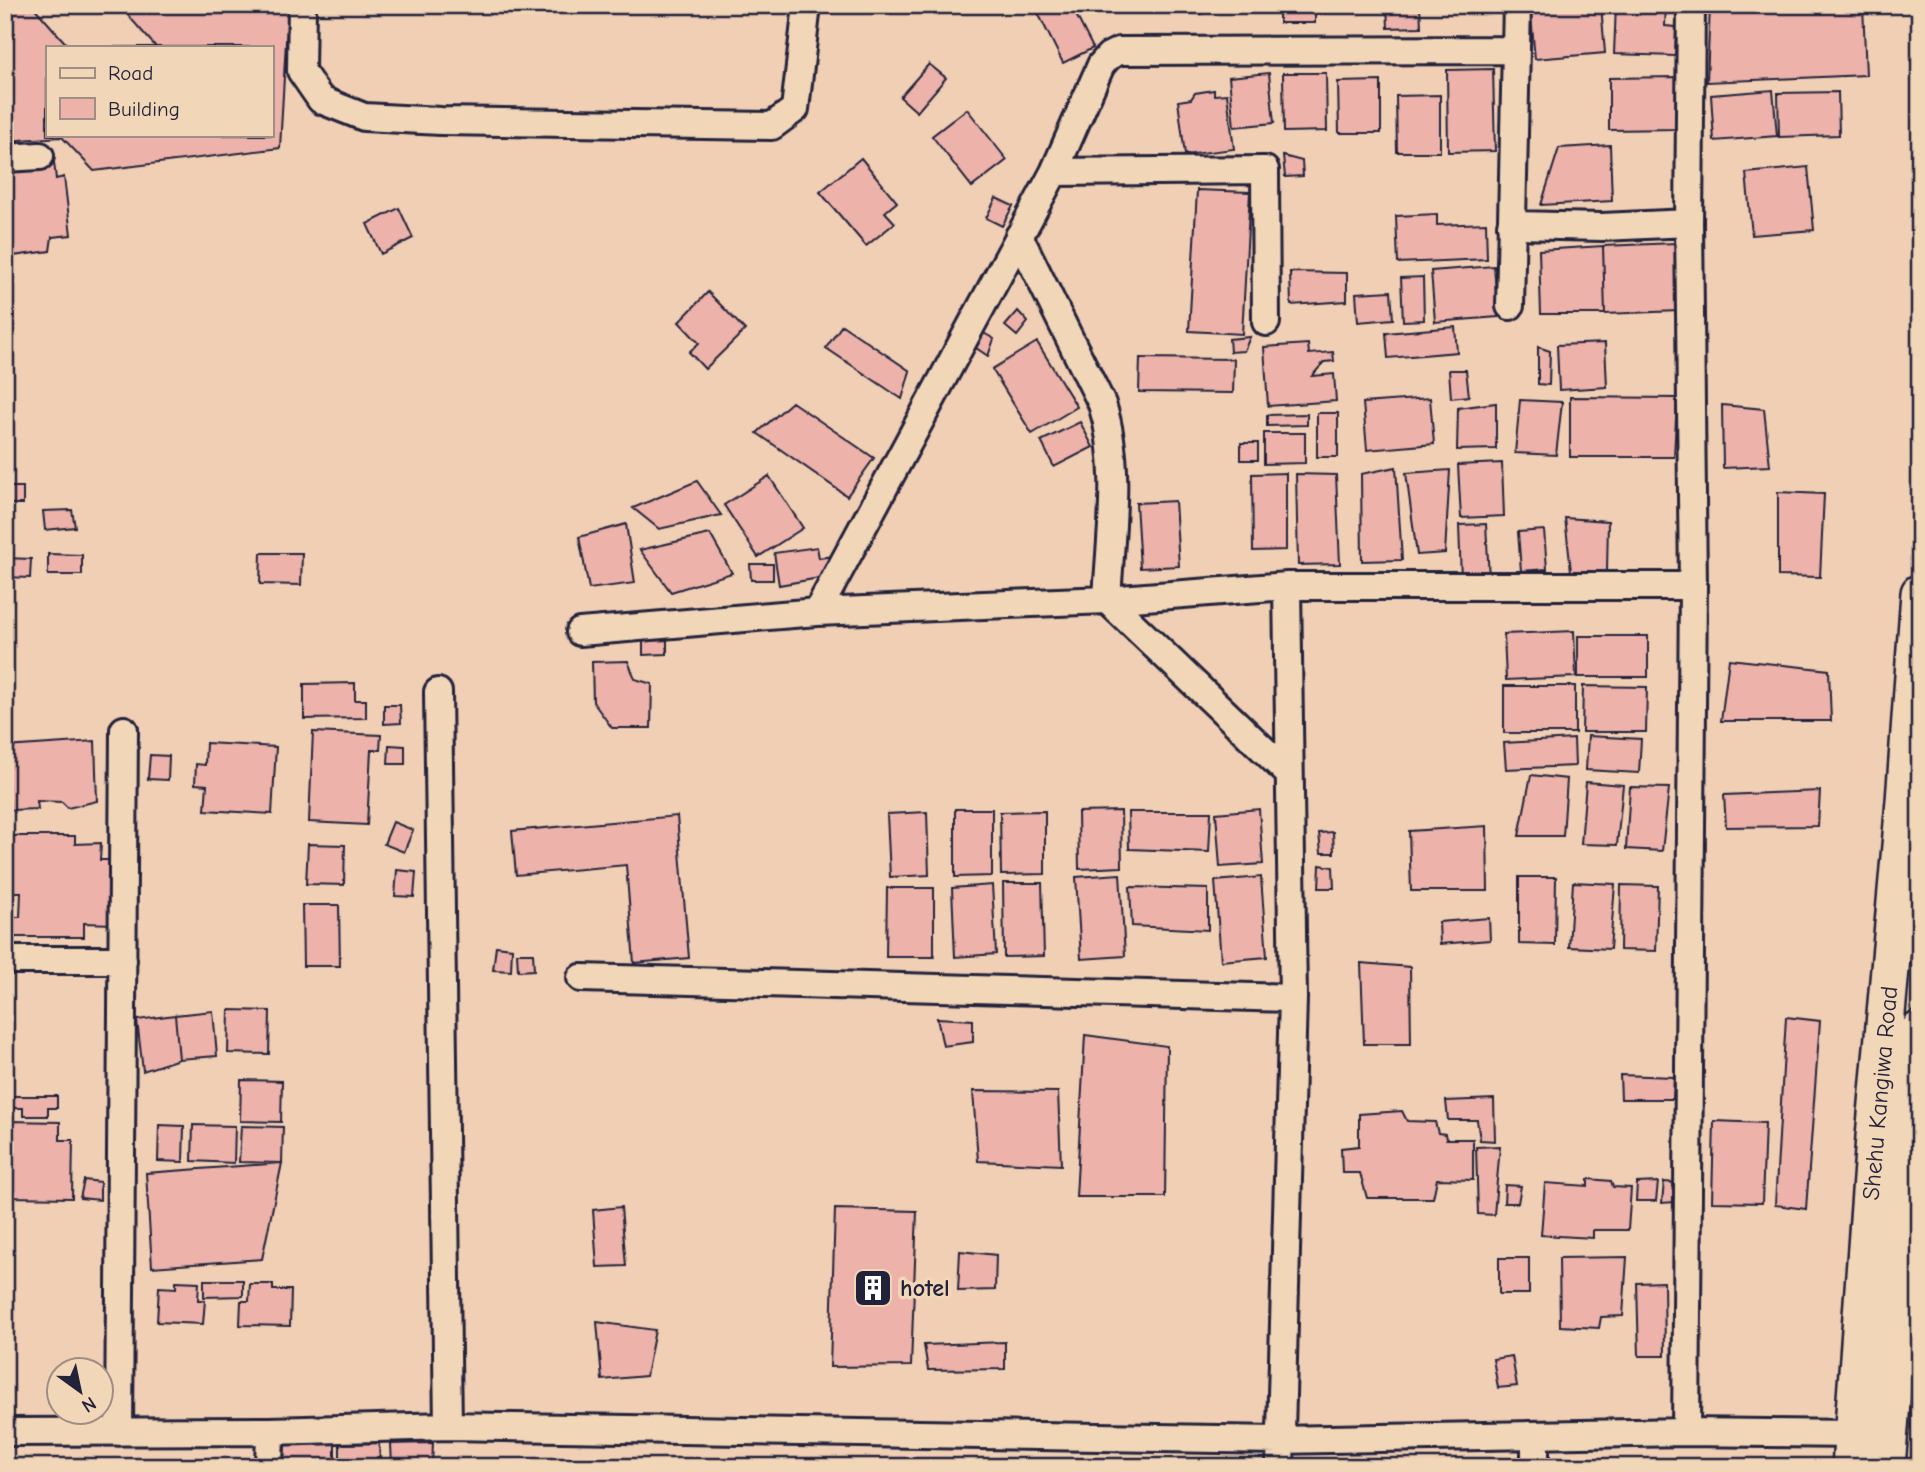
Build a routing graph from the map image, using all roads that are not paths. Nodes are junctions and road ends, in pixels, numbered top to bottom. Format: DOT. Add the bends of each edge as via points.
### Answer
graph roads {
  1 [pos="302,5"];
  2 [pos="807,5"];
  3 [pos="1517,5"];
  4 [pos="1691,5"];
  5 [pos="1517,50"];
  6 [pos="40,156"];
  7 [pos="5,159"];
  8 [pos="1054,172"];
  9 [pos="1689,223"];
  10 [pos="1511,225"];
  11 [pos="1019,236"];
  12 [pos="1510,306"];
  13 [pos="1266,322"];
  14 [pos="1287,586"];
  15 [pos="1693,586"];
  16 [pos="1107,600"];
  17 [pos="817,612"];
  18 [pos="1919,616"];
  19 [pos="580,632"];
  20 [pos="438,692"];
  21 [pos="124,730"];
  22 [pos="1289,774"];
  23 [pos="5,960"];
  24 [pos="123,960"];
  25 [pos="581,978"];
  26 [pos="1293,998"];
  27 [pos="1920,1030"];
  28 [pos="1917,1134"];
  29 [pos="448,1426"];
  30 [pos="270,1431"];
  31 [pos="5,1432"];
  32 [pos="119,1432"];
  33 [pos="1686,1432"];
  34 [pos="1535,1436"];
  35 [pos="1279,1440"];
  36 [pos="1853,1451"];
  37 [pos="270,1467"];
  38 [pos="1280,1467"];
  39 [pos="1535,1467"];
  40 [pos="1886,1467"];
  1 -- 2 [label="street" via="301,71 321,100 364,117 772,126 795,109"];
  3 -- 5 [label="street"];
  4 -- 9 [label="street"];
  5 -- 8 [label="street" via="1119,51 1101,65"];
  5 -- 10 [label="street"];
  6 -- 7 [label="street"];
  8 -- 11 [label="street"];
  8 -- 13 [label="street" via="1265,170"];
  9 -- 10 [label="street"];
  9 -- 15 [label="street"];
  10 -- 12 [label="street"];
  11 -- 16 [label="street" via="1110,429 1114,460"];
  11 -- 17 [label="street"];
  14 -- 15 [label="street"];
  14 -- 16 [label="street"];
  14 -- 22 [label="street"];
  15 -- 33 [label="street"];
  16 -- 17 [label="street"];
  16 -- 22 [label="street"];
  17 -- 19 [label="street"];
  18 -- 36 [label="main road, Shehu Kangiwa Road"];
  20 -- 29 [label="street"];
  21 -- 24 [label="street"];
  22 -- 26 [label="street"];
  23 -- 24 [label="street"];
  24 -- 32 [label="street"];
  25 -- 26 [label="street"];
  26 -- 35 [label="street"];
  27 -- 28 [label="main road, Shehu Kangiwa Road"];
  28 -- 40 [label="main road, Shehu Kangiwa Road"];
  29 -- 30 [label="street"];
  29 -- 35 [label="street"];
  30 -- 32 [label="street"];
  30 -- 37 [label="street"];
  31 -- 32 [label="street"];
  33 -- 34 [label="street"];
  33 -- 36 [label="street"];
  34 -- 35 [label="street"];
  34 -- 39 [label="street"];
  35 -- 38 [label="street"];
}
